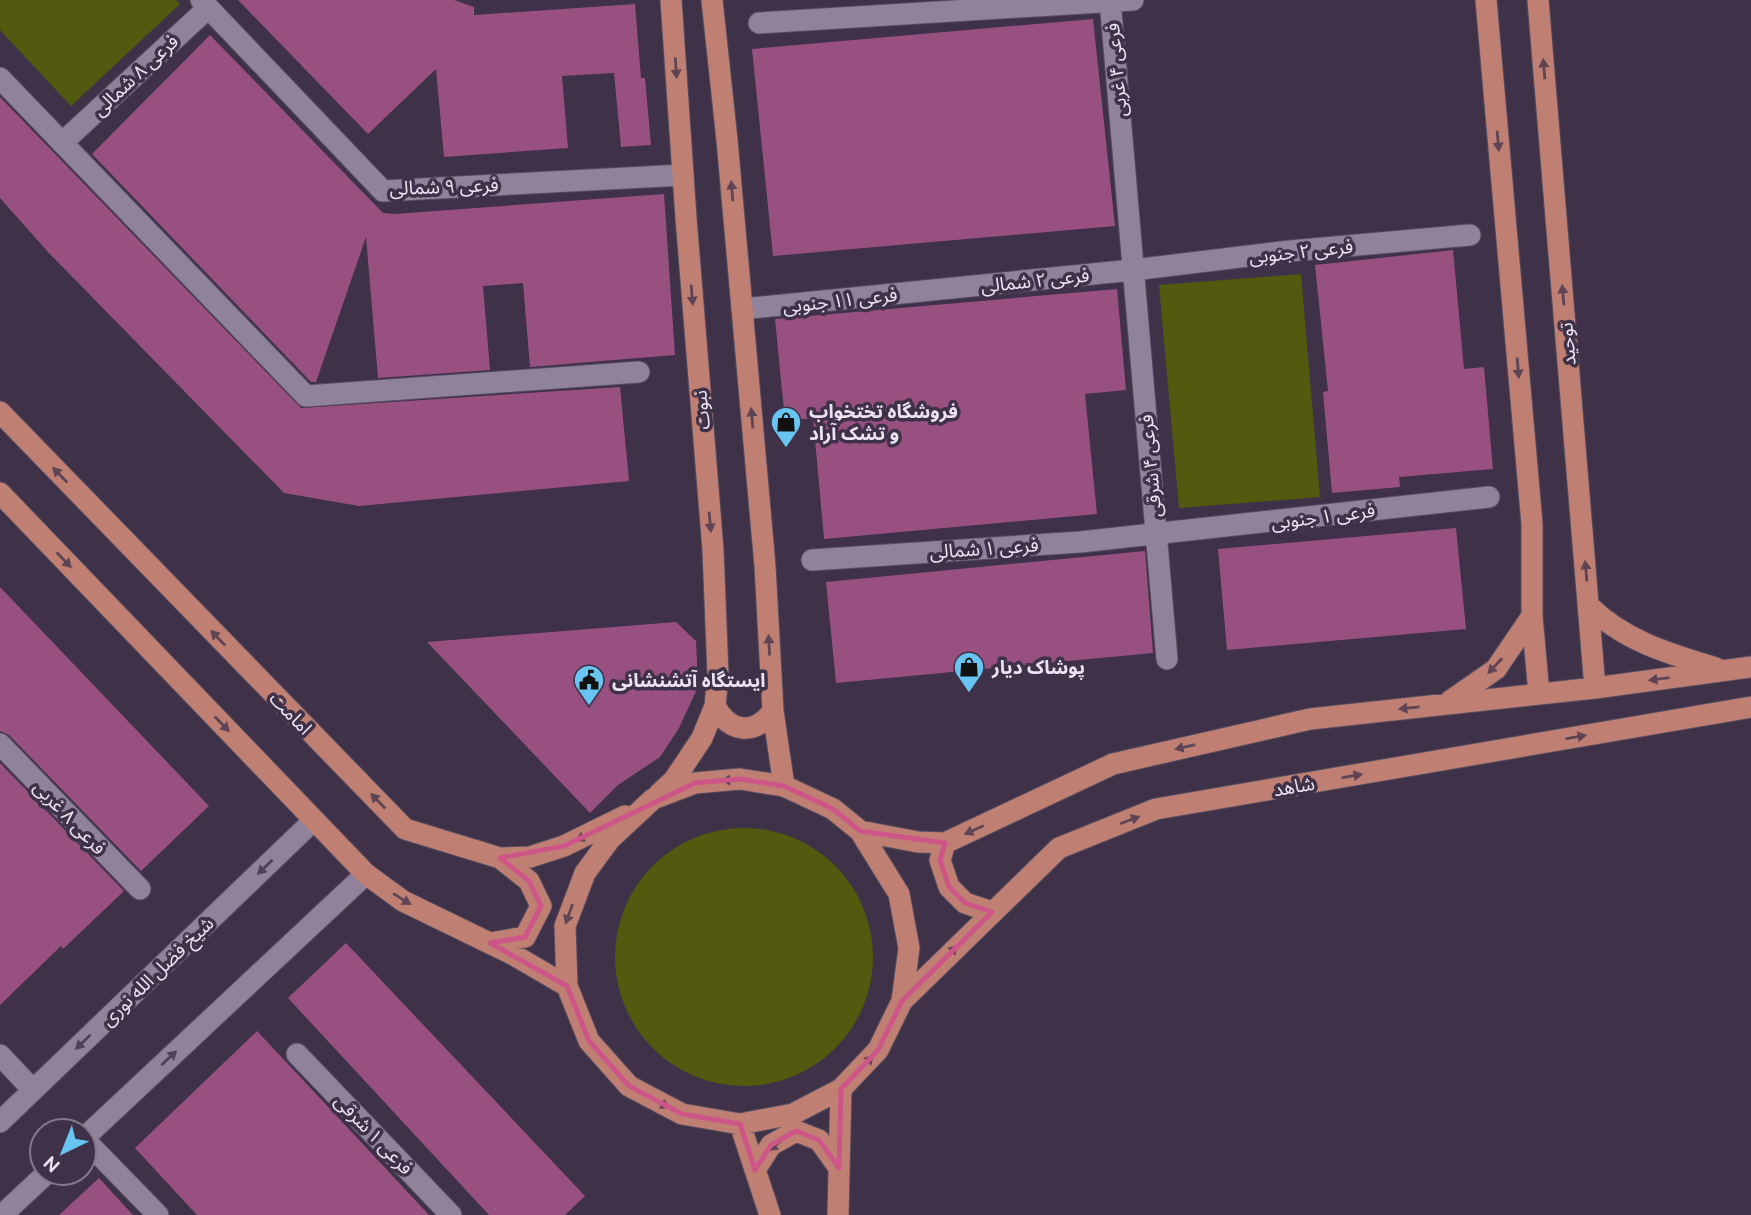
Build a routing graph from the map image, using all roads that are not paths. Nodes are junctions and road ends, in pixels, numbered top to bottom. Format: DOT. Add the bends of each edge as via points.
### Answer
graph roads {
  1 [pos="671,0"];
  2 [pos="712,0"];
  3 [pos="1133,0"];
  4 [pos="1486,0"];
  5 [pos="1538,0"];
  6 [pos="1110,1"];
  7 [pos="205,4"];
  8 [pos="759,23"];
  9 [pos="0,79"];
  10 [pos="62,143"];
  11 [pos="683,175"];
  12 [pos="1470,235"];
  13 [pos="1133,270"];
  14 [pos="938,290"];
  15 [pos="742,309"];
  16 [pos="639,372"];
  17 [pos="0,412"];
  18 [pos="0,493"];
  19 [pos="1489,497"];
  20 [pos="1156,534"];
  21 [pos="812,561"];
  22 [pos="1589,606"];
  23 [pos="1532,616"];
  24 [pos="1167,659"];
  25 [pos="1751,667"];
  26 [pos="1725,671"];
  27 [pos="1595,688"];
  28 [pos="1539,694"];
  29 [pos="1446,704"];
  30 [pos="715,706"];
  31 [pos="1751,707"];
  32 [pos="773,710"];
  33 [pos="0,744"];
  34 [pos="784,786"];
  35 [pos="649,802"];
  36 [pos="314,820"];
  37 [pos="860,831"];
  38 [pos="945,843"];
  39 [pos="500,858"];
  40 [pos="366,874"];
  41 [pos="140,889"];
  42 [pos="992,912"];
  43 [pos="490,943"];
  44 [pos="567,986"];
  45 [pos="902,1001"];
  46 [pos="297,1054"];
  47 [pos="0,1055"];
  48 [pos="841,1089"];
  49 [pos="33,1090"];
  50 [pos="0,1122"];
  51 [pos="740,1124"];
  52 [pos="98,1125"];
  53 [pos="98,1153"];
  54 [pos="839,1168"];
  55 [pos="755,1170"];
  56 [pos="32,1187"];
  57 [pos="2,1215"];
  58 [pos="158,1215"];
  59 [pos="451,1215"];
  60 [pos="770,1215"];
  61 [pos="838,1215"];
  1 -- 11 [label="main road, نبوت, one-way"];
  15 -- 2 [label="main road, one-way"];
  3 -- 6 [label="street"];
  4 -- 23 [label="main road, one-way" via="1532,523"];
  22 -- 5 [label="main road, توحید, one-way"];
  6 -- 8 [label="street"];
  6 -- 13 [label="street, فرعی ۴ غربی"];
  7 -- 10 [label="street, فرعی ۸ شمالی"];
  7 -- 11 [label="street, فرعی ۹ شمالی" via="383,191"];
  9 -- 10 [label="street"];
  10 -- 16 [label="street" via="306,396"];
  11 -- 30 [label="main road, نبوت, one-way" via="713,550"];
  12 -- 13 [label="street, فرعی ۲ جنوبی"];
  13 -- 14 [label="street, فرعی ۲ شمالی"];
  13 -- 20 [label="street, فرعی ۴ شرقی"];
  14 -- 15 [label="street, فرعی ۱۱ جنوبی"];
  32 -- 15 [label="main road, one-way"];
  39 -- 17 [label="main road, امامت, one-way" via="405,829"];
  18 -- 36 [label="main road, one-way"];
  19 -- 20 [label="street, فرعی ۱ جنوبی"];
  20 -- 21 [label="street, فرعی ۱ شمالی"];
  20 -- 24 [label="street"];
  22 -- 26 [label="main road" via="1625,635"];
  22 -- 27 [label="main road, توحید"];
  23 -- 28 [label="main road"];
  23 -- 29 [label="main road, one-way" via="1496,669"];
  25 -- 26 [label="main road"];
  26 -- 27 [label="main road, one-way"];
  27 -- 28 [label="main road"];
  28 -- 29 [label="main road"];
  29 -- 38 [label="main road, one-way" via="1310,719 1113,764"];
  30 -- 32 [label="main road" via="731,725 743,728 755,726"];
  30 -- 35 [label="main road, نبوت" via="702,738 674,780"];
  42 -- 31 [label="main road, شاهد, one-way" via="1059,848 1156,809"];
  32 -- 34 [label="main road"];
  33 -- 41 [label="street, فرعی ۸ غربی"];
  34 -- 35 [label="main road, one-way" via="740,779 695,783"];
  34 -- 37 [label="main road" via="834,809"];
  35 -- 39 [label="main road, امامت, one-way" via="564,846 530,857"];
  35 -- 44 [label="main road, نبوت, one-way" via="610,839 585,873 565,926"];
  36 -- 40 [label="main road"];
  36 -- 49 [label="street, شیخ فضل الله نوری, one-way"];
  37 -- 38 [label="main road"];
  37 -- 45 [label="main road" via="899,894 909,948"];
  38 -- 42 [label="main road" via="940,860 949,887 965,903"];
  39 -- 43 [label="main road" via="529,881 541,906 525,937"];
  40 -- 43 [label="main road, one-way" via="403,901"];
  52 -- 40 [label="street, one-way"];
  45 -- 42 [label="main road, شاهد, one-way"];
  43 -- 44 [label="main road"];
  44 -- 51 [label="main road, نبوت, one-way" via="589,1041 629,1086 682,1114"];
  48 -- 45 [label="main road, one-way" via="878,1050"];
  46 -- 59 [label="street, فرعی ۱ شرقی"];
  47 -- 49 [label="street"];
  48 -- 51 [label="main road" via="793,1114"];
  48 -- 54 [label="main road"];
  49 -- 50 [label="street, شیخ فضل الله نوری"];
  51 -- 55 [label="main road"];
  53 -- 58 [label="street"];
  54 -- 55 [label="main road, one-way" via="819,1140 796,1131 771,1146"];
  54 -- 61 [label="main road"];
  55 -- 60 [label="main road"];
  56 -- 57 [label="street"];
}
